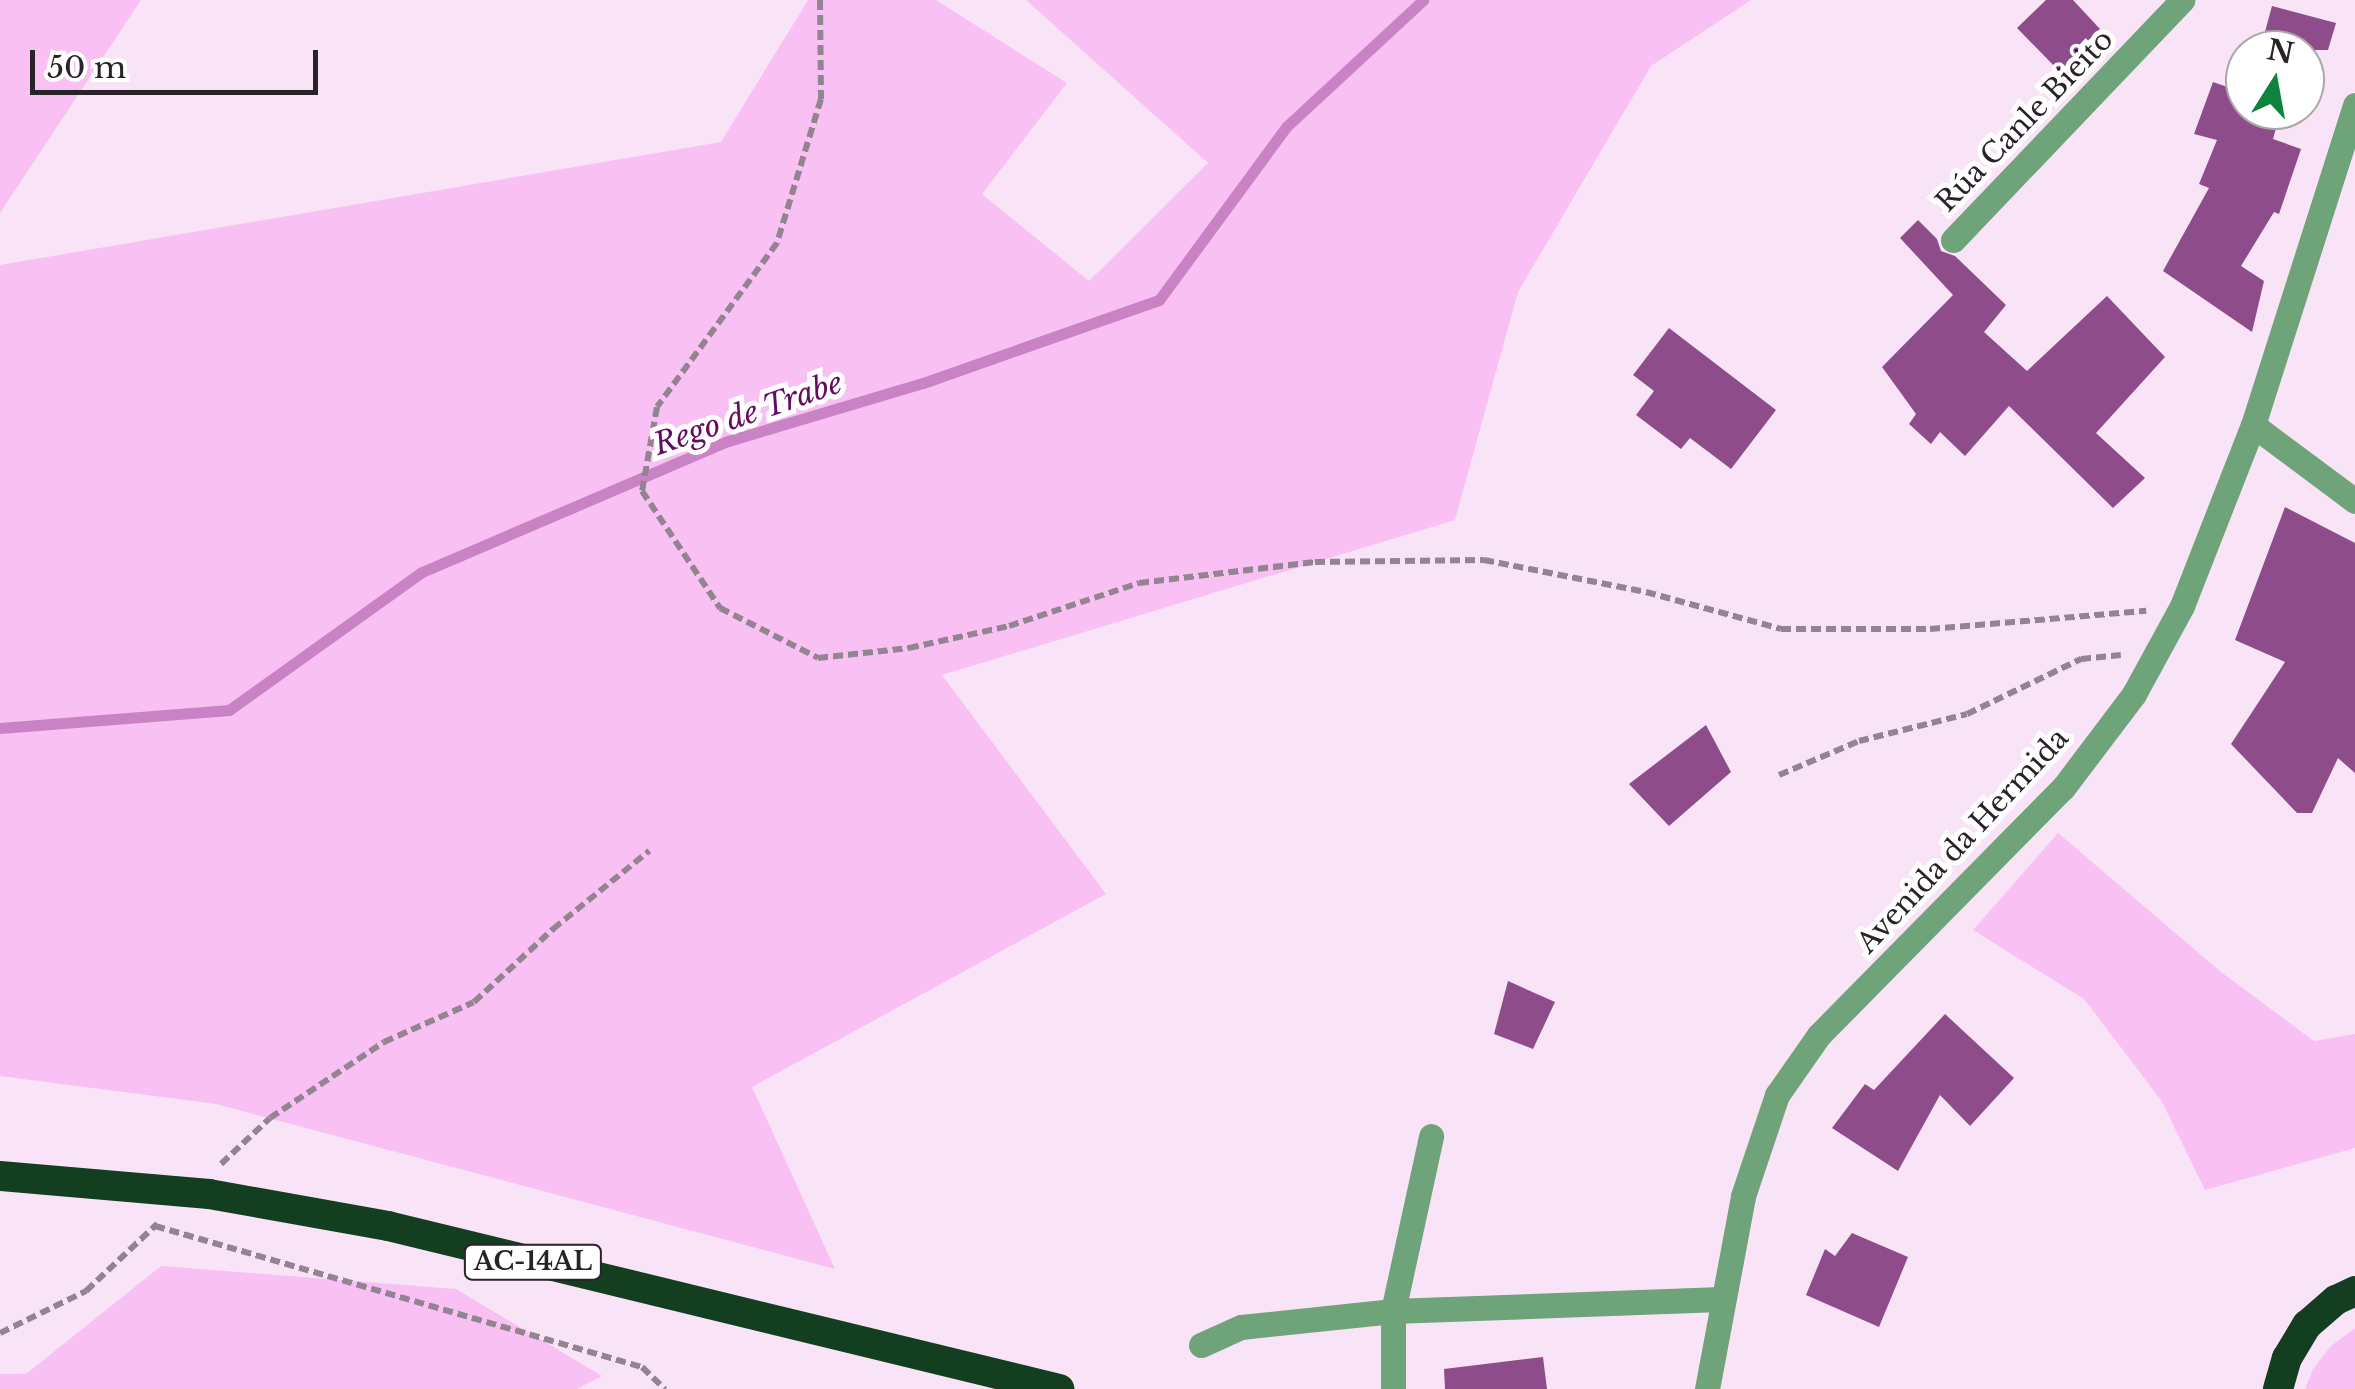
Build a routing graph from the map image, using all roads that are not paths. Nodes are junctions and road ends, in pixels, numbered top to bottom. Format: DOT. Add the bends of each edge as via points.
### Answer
graph roads {
  1 [pos="2182,0"];
  2 [pos="2355,105"];
  3 [pos="1953,240"];
  4 [pos="2253,425"];
  5 [pos="2355,501"];
  6 [pos="1431,1136"];
  7 [pos="0,1176"];
  8 [pos="2355,1291"];
  9 [pos="1721,1299"];
  10 [pos="1394,1311"];
  11 [pos="1201,1345"];
  12 [pos="2287,1358"];
  13 [pos="1059,1389"];
  14 [pos="1392,1389"];
  15 [pos="1707,1389"];
  16 [pos="2259,1389"];
  17 [pos="2278,1389"];
  1 -- 3 [label="street, Rúa Canle Bieito"];
  2 -- 4 [label="street, Avenida da Hermida"];
  4 -- 5 [label="street"];
  4 -- 9 [label="street, Avenida da Hermida" via="2182,606 2134,694 2063,788 1819,1035 1778,1094 1743,1196"];
  6 -- 10 [label="street"];
  7 -- 13 [label="highway, AC-14AL" via="209,1194 388,1226"];
  8 -- 12 [label="highway" via="2307,1325"];
  9 -- 10 [label="street"];
  9 -- 15 [label="street, Avenida da Hermida"];
  10 -- 11 [label="street" via="1241,1328"];
  10 -- 14 [label="street"];
  12 -- 16 [label="highway"];
  12 -- 17 [label="highway"];
}
